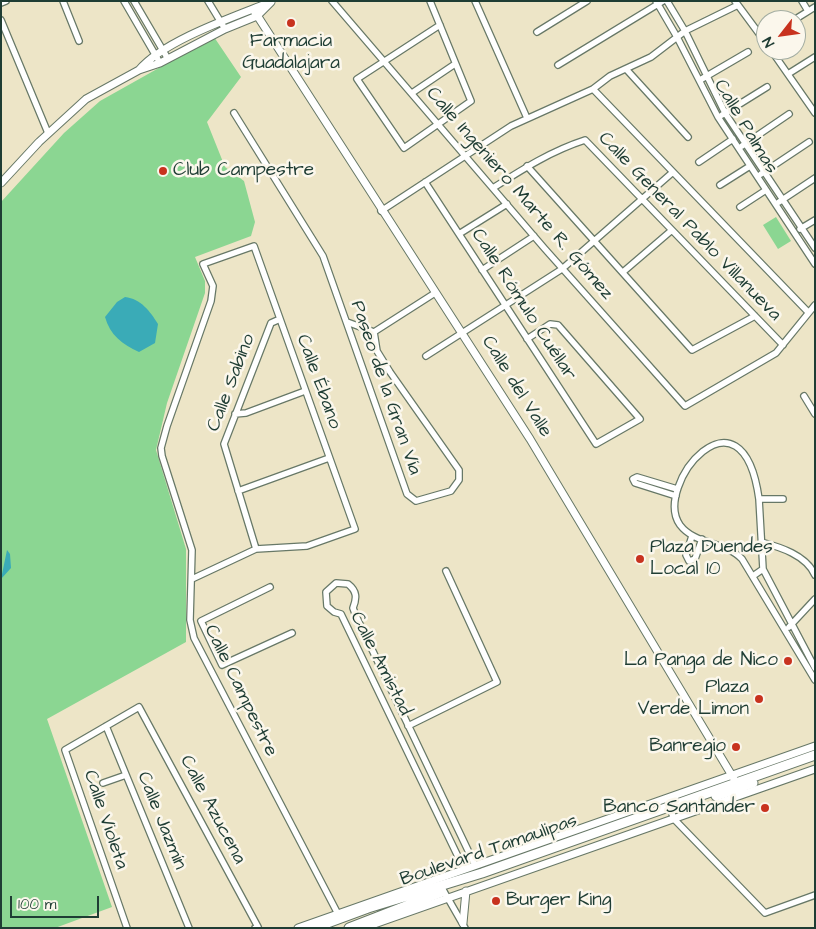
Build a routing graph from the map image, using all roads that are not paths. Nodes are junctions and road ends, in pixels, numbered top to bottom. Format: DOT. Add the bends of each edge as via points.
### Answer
graph roads {
  1 [pos="6,1"];
  2 [pos="62,1"];
  3 [pos="124,1"];
  4 [pos="134,1"];
  5 [pos="208,1"];
  6 [pos="332,1"];
  7 [pos="430,1"];
  8 [pos="475,1"];
  9 [pos="587,1"];
  10 [pos="667,1"];
  11 [pos="802,1"];
  12 [pos="271,2"];
  13 [pos="659,2"];
  14 [pos="1,3"];
  15 [pos="737,3"];
  16 [pos="815,7"];
  17 [pos="252,9"];
  18 [pos="808,11"];
  19 [pos="257,16"];
  20 [pos="1,20"];
  21 [pos="220,22"];
  22 [pos="440,25"];
  23 [pos="756,28"];
  24 [pos="225,29"];
  25 [pos="685,31"];
  26 [pos="537,32"];
  27 [pos="678,37"];
  28 [pos="79,41"];
  29 [pos="164,52"];
  30 [pos="748,52"];
  31 [pos="156,56"];
  32 [pos="815,57"];
  33 [pos="168,59"];
  34 [pos="778,60"];
  35 [pos="385,62"];
  36 [pos="160,63"];
  37 [pos="456,64"];
  38 [pos="558,66"];
  39 [pos="139,70"];
  40 [pos="626,70"];
  41 [pos="788,74"];
  42 [pos="707,76"];
  43 [pos="700,80"];
  44 [pos="767,87"];
  45 [pos="593,89"];
  46 [pos="412,93"];
  47 [pos="725,112"];
  48 [pos="234,113"];
  49 [pos="815,113"];
  50 [pos="789,114"];
  51 [pos="718,117"];
  52 [pos="527,118"];
  53 [pos="439,125"];
  54 [pos="48,133"];
  55 [pos="688,137"];
  56 [pos="733,139"];
  57 [pos="809,142"];
  58 [pos="745,144"];
  59 [pos="739,148"];
  60 [pos="466,156"];
  61 [pos="698,162"];
  62 [pos="527,166"];
  63 [pos="750,166"];
  64 [pos="673,172"];
  65 [pos="764,172"];
  66 [pos="757,176"];
  67 [pos="815,178"];
  68 [pos="425,182"];
  69 [pos="1,183"];
  70 [pos="720,186"];
  71 [pos="493,188"];
  72 [pos="766,190"];
  73 [pos="642,198"];
  74 [pos="782,200"];
  75 [pos="507,204"];
  76 [pos="775,204"];
  77 [pos="740,207"];
  78 [pos="382,211"];
  79 [pos="815,220"];
  80 [pos="802,228"];
  81 [pos="672,230"];
  82 [pos="794,233"];
  83 [pos="459,234"];
  84 [pos="534,236"];
  85 [pos="594,240"];
  86 [pos="254,246"];
  87 [pos="815,248"];
  88 [pos="814,262"];
  89 [pos="562,269"];
  90 [pos="482,270"];
  91 [pos="623,272"];
  92 [pos="435,293"];
  93 [pos="815,304"];
  94 [pos="505,305"];
  95 [pos="808,312"];
  96 [pos="755,316"];
  97 [pos="280,319"];
  98 [pos="347,322"];
  99 [pos="374,332"];
  100 [pos="462,333"];
  101 [pos="527,339"];
  102 [pos="782,344"];
  103 [pos="426,356"];
  104 [pos="306,391"];
  105 [pos="804,396"];
  106 [pos="235,414"];
  107 [pos="815,414"];
  108 [pos="329,458"];
  109 [pos="677,489"];
  110 [pos="238,491"];
  111 [pos="676,496"];
  112 [pos="759,499"];
  113 [pos="783,499"];
  114 [pos="692,536"];
  115 [pos="702,539"];
  116 [pos="761,542"];
  117 [pos="256,549"];
  118 [pos="763,569"];
  119 [pos="446,572"];
  120 [pos="815,575"];
  121 [pos="754,576"];
  122 [pos="192,579"];
  123 [pos="270,587"];
  124 [pos="815,599"];
  125 [pos="353,608"];
  126 [pos="341,614"];
  127 [pos="791,626"];
  128 [pos="785,629"];
  129 [pos="292,632"];
  130 [pos="218,657"];
  131 [pos="207,663"];
  132 [pos="815,668"];
  133 [pos="815,680"];
  134 [pos="391,690"];
  135 [pos="380,695"];
  136 [pos="106,726"];
  137 [pos="408,726"];
  138 [pos="815,746"];
  139 [pos="815,755"];
  140 [pos="815,761"];
  141 [pos="815,769"];
  142 [pos="430,770"];
  143 [pos="126,775"];
  144 [pos="419,775"];
  145 [pos="103,783"];
  146 [pos="737,785"];
  147 [pos="670,809"];
  148 [pos="467,849"];
  149 [pos="457,854"];
  150 [pos="475,866"];
  151 [pos="464,869"];
  152 [pos="492,879"];
  153 [pos="466,891"];
  154 [pos="444,892"];
  155 [pos="815,895"];
  156 [pos="395,896"];
  157 [pos="338,914"];
  158 [pos="377,916"];
  159 [pos="464,925"];
  160 [pos="256,927"];
  161 [pos="127,928"];
  162 [pos="189,928"];
  163 [pos="298,928"];
  164 [pos="314,928"];
  165 [pos="349,928"];
  166 [pos="363,928"];
  1 -- 14 [label="street"];
  2 -- 28 [label="street"];
  3 -- 31 [label="street"];
  4 -- 29 [label="street"];
  5 -- 21 [label="street"];
  6 -- 35 [label="street, Calle Ingeniero Marte R. Gómez"];
  7 -- 22 [label="street"];
  8 -- 52 [label="street"];
  9 -- 26 [label="street"];
  10 -- 25 [label="street, Calle Palmas"];
  11 -- 18 [label="street"];
  12 -- 17 [label="street"];
  12 -- 19 [label="street"];
  13 -- 27 [label="street, Calle Palmas"];
  13 -- 38 [label="street"];
  15 -- 23 [label="street"];
  15 -- 25 [label="street"];
  16 -- 18 [label="street"];
  17 -- 19 [label="street, Calle del Valle"];
  17 -- 21 [label="street"];
  19 -- 24 [label="street"];
  19 -- 78 [label="street, Calle del Valle"];
  20 -- 54 [label="street"];
  21 -- 24 [label="street"];
  21 -- 29 [label="street"];
  22 -- 35 [label="street"];
  22 -- 37 [label="street"];
  24 -- 33 [label="street"];
  25 -- 27 [label="street"];
  25 -- 42 [label="street, Calle Palmas"];
  27 -- 40 [label="street"];
  27 -- 43 [label="street, Calle Palmas"];
  29 -- 31 [label="street"];
  29 -- 33 [label="street"];
  30 -- 42 [label="street"];
  31 -- 36 [label="street"];
  31 -- 39 [label="street"];
  32 -- 41 [label="street"];
  33 -- 36 [label="street"];
  34 -- 41 [label="street"];
  35 -- 46 [label="street, Calle Ingeniero Marte R. Gómez"];
  35 -- 53 [label="street" via="357,79 404,148"];
  36 -- 39 [label="street"];
  37 -- 46 [label="street"];
  37 -- 53 [label="street" via="471,101"];
  39 -- 54 [label="street" via="86,98"];
  40 -- 45 [label="street" via="610,76"];
  40 -- 55 [label="street"];
  41 -- 49 [label="street"];
  42 -- 43 [label="street"];
  42 -- 47 [label="street, Calle Palmas"];
  43 -- 51 [label="street, Calle Palmas"];
  44 -- 47 [label="street"];
  45 -- 52 [label="street"];
  45 -- 64 [label="street"];
  46 -- 53 [label="street, Calle Ingeniero Marte R. Gómez"];
  47 -- 51 [label="street"];
  47 -- 58 [label="street, Calle Palmas"];
  48 -- 98 [label="street, Paseo de la Gran Vía" via="322,256"];
  50 -- 58 [label="street"];
  51 -- 56 [label="street, Calle Palmas"];
  52 -- 60 [label="street"];
  53 -- 60 [label="street, Calle Ingeniero Marte R. Gómez"];
  54 -- 69 [label="street"];
  56 -- 59 [label="street, Calle Palmas"];
  56 -- 61 [label="street"];
  57 -- 65 [label="street"];
  58 -- 59 [label="street"];
  58 -- 65 [label="street, Calle Palmas"];
  59 -- 63 [label="street, Calle Palmas"];
  60 -- 68 [label="street"];
  60 -- 71 [label="street, Calle Ingeniero Marte R. Gómez"];
  62 -- 71 [label="street, Calle General Pablo Villanueva"];
  62 -- 73 [label="street, Calle General Pablo Villanueva" via="585,140"];
  62 -- 85 [label="street"];
  63 -- 66 [label="street, Calle Palmas"];
  63 -- 70 [label="street"];
  64 -- 73 [label="street"];
  64 -- 95 [label="street"];
  65 -- 66 [label="street"];
  65 -- 74 [label="street, Calle Palmas"];
  66 -- 72 [label="street, Calle Palmas"];
  67 -- 74 [label="street"];
  68 -- 78 [label="street"];
  68 -- 83 [label="street, Calle Rómulo Cuéllar"];
  71 -- 75 [label="street, Calle Ingeniero Marte R. Gómez"];
  72 -- 76 [label="street, Calle Palmas"];
  72 -- 77 [label="street"];
  73 -- 81 [label="street, Calle General Pablo Villanueva"];
  73 -- 85 [label="street"];
  74 -- 76 [label="street"];
  74 -- 80 [label="street, Calle Palmas"];
  75 -- 83 [label="street"];
  75 -- 84 [label="street, Calle Ingeniero Marte R. Gómez"];
  76 -- 82 [label="street, Calle Palmas"];
  78 -- 92 [label="street, Calle del Valle"];
  79 -- 80 [label="street"];
  80 -- 82 [label="street"];
  80 -- 87 [label="street, Calle Palmas"];
  81 -- 91 [label="street"];
  81 -- 96 [label="street, Calle General Pablo Villanueva"];
  82 -- 88 [label="street, Calle Palmas"];
  83 -- 90 [label="street, Calle Rómulo Cuéllar"];
  84 -- 89 [label="street, Calle Ingeniero Marte R. Gómez"];
  84 -- 90 [label="street"];
  85 -- 89 [label="street"];
  85 -- 91 [label="street"];
  86 -- 97 [label="street, Calle Ébano"];
  86 -- 122 [label="street, Calle Campestre" via="203,264 213,286 211,301 161,448 192,550"];
  89 -- 94 [label="street"];
  89 -- 102 [label="street, Calle Ingeniero Marte R. Gómez" via="685,406 766,361"];
  90 -- 94 [label="street, Calle Rómulo Cuéllar"];
  91 -- 96 [label="street" via="692,350"];
  92 -- 99 [label="street"];
  92 -- 100 [label="street, Calle del Valle"];
  93 -- 95 [label="street"];
  94 -- 100 [label="street"];
  94 -- 101 [label="street, Calle Rómulo Cuéllar"];
  95 -- 102 [label="street"];
  96 -- 102 [label="street, Calle General Pablo Villanueva"];
  97 -- 104 [label="street, Calle Ébano"];
  97 -- 106 [label="street, Calle Sabino" via="271,323"];
  98 -- 99 [label="street"];
  98 -- 99 [label="street, Paseo de la Gran Vía" via="406,494 416,501 451,491 459,480 459,470 377,352"];
  100 -- 103 [label="street"];
  100 -- 146 [label="street, Calle del Valle" via="535,447"];
  101 -- 101 [label="street, Calle Rómulo Cuéllar" via="596,444 640,419 555,324"];
  104 -- 106 [label="street"];
  104 -- 108 [label="street, Calle Ébano"];
  105 -- 107 [label="street"];
  106 -- 110 [label="street, Calle Sabino" via="224,444"];
  108 -- 110 [label="street"];
  108 -- 117 [label="street, Calle Ébano" via="355,529 307,546"];
  109 -- 111 [label="street"];
  109 -- 111 [label="street" via="657,486"];
  109 -- 112 [label="street" via="698,455 708,446 730,443 749,460"];
  110 -- 117 [label="street, Calle Sabino"];
  111 -- 114 [label="street" via="674,513"];
  112 -- 113 [label="street"];
  112 -- 116 [label="street"];
  114 -- 115 [label="street"];
  114 -- 115 [label="street" via="686,555 689,561 695,559"];
  115 -- 121 [label="street" via="736,552"];
  116 -- 118 [label="street"];
  116 -- 120 [label="street" via="786,550"];
  117 -- 122 [label="street"];
  118 -- 121 [label="street"];
  118 -- 127 [label="street"];
  119 -- 137 [label="street" via="497,682"];
  121 -- 128 [label="street"];
  122 -- 131 [label="street, Calle Campestre" via="192,629"];
  123 -- 130 [label="street" via="202,621"];
  124 -- 127 [label="street"];
  125 -- 126 [label="street"];
  125 -- 126 [label="street, Calle Amistad" via="356,601 352,588 342,582 336,583 329,587 325,598 328,606"];
  125 -- 134 [label="street, Calle Amistad"];
  126 -- 135 [label="street, Calle Amistad"];
  127 -- 128 [label="street"];
  127 -- 132 [label="street"];
  128 -- 133 [label="street"];
  129 -- 130 [label="street" via="222,665"];
  130 -- 131 [label="street"];
  131 -- 157 [label="street, Calle Campestre"];
  134 -- 135 [label="street"];
  134 -- 137 [label="street, Calle Amistad"];
  135 -- 144 [label="street, Calle Amistad"];
  136 -- 143 [label="street, Calle Jazmín"];
  136 -- 160 [label="street, Calle Azucena" via="139,707"];
  136 -- 161 [label="street, Calle Violeta" via="65,750"];
  137 -- 142 [label="street, Calle Amistad"];
  138 -- 146 [label="street"];
  139 -- 146 [label="main road, Boulevard Tamaulipas"];
  140 -- 146 [label="main road, Boulevard Tamaulipas"];
  141 -- 146 [label="street"];
  142 -- 144 [label="street"];
  142 -- 148 [label="street, Calle Amistad"];
  143 -- 145 [label="street"];
  143 -- 162 [label="street, Calle Jazmín"];
  144 -- 149 [label="street, Calle Amistad"];
  146 -- 147 [label="main road, Boulevard Tamaulipas"];
  146 -- 147 [label="street"];
  147 -- 150 [label="street"];
  147 -- 152 [label="main road, Boulevard Tamaulipas"];
  147 -- 154 [label="main road, Boulevard Tamaulipas"];
  147 -- 155 [label="street" via="765,913"];
  148 -- 149 [label="street"];
  148 -- 150 [label="street, Calle Amistad"];
  149 -- 151 [label="street, Calle Amistad"];
  150 -- 151 [label="street"];
  151 -- 156 [label="street"];
  152 -- 153 [label="street"];
  152 -- 154 [label="main road, Boulevard Tamaulipas"];
  153 -- 154 [label="street"];
  153 -- 159 [label="street"];
  154 -- 156 [label="main road, Boulevard Tamaulipas"];
  154 -- 158 [label="main road, Boulevard Tamaulipas"];
  154 -- 159 [label="street"];
  154 -- 166 [label="street"];
  156 -- 157 [label="street"];
  156 -- 158 [label="main road" via="391,908"];
  156 -- 164 [label="main road, Boulevard Tamaulipas"];
  157 -- 163 [label="street"];
  158 -- 165 [label="main road, Boulevard Tamaulipas"];
}
